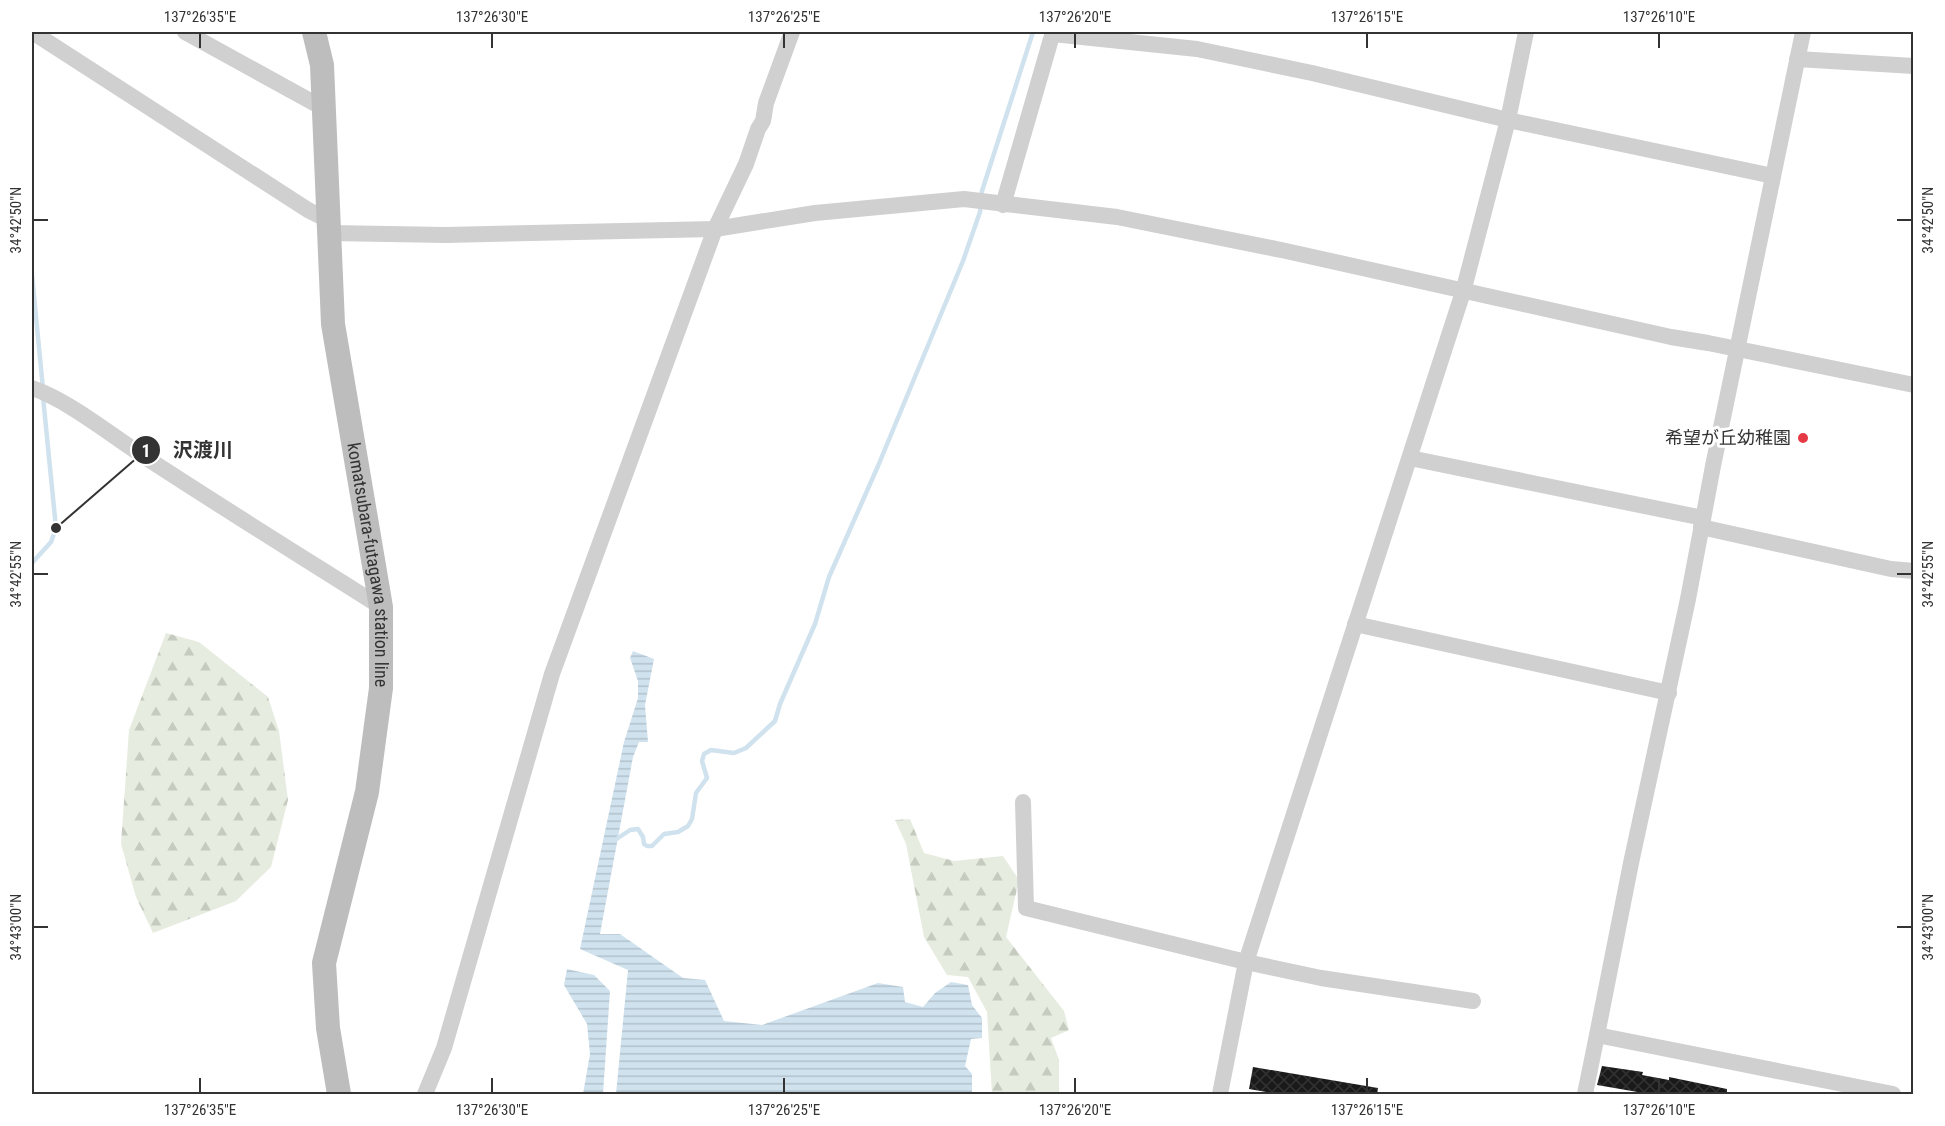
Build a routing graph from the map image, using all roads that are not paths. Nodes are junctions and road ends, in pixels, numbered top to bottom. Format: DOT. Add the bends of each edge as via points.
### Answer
graph roads {
  1 [pos="185,32"];
  2 [pos="314,32"];
  3 [pos="792,32"];
  4 [pos="1526,32"];
  5 [pos="1803,32"];
  6 [pos="1053,33"];
  7 [pos="37,35"];
  8 [pos="1797,59"];
  9 [pos="1914,66"];
  10 [pos="323,108"];
  11 [pos="1508,120"];
  12 [pos="1773,176"];
  13 [pos="998,204"];
  14 [pos="330,227"];
  15 [pos="715,229"];
  16 [pos="1463,292"];
  17 [pos="1737,349"];
  18 [pos="1914,385"];
  19 [pos="38,391"];
  20 [pos="1410,458"];
  21 [pos="1702,523"];
  22 [pos="1914,571"];
  23 [pos="381,607"];
  24 [pos="1355,624"];
  25 [pos="1669,693"];
  26 [pos="1023,802"];
  27 [pos="1246,962"];
  28 [pos="1473,1001"];
  29 [pos="1597,1035"];
  30 [pos="339,1095"];
  31 [pos="425,1095"];
  32 [pos="1220,1095"];
  33 [pos="1585,1095"];
  34 [pos="1893,1095"];
  1 -- 10 [label="street"];
  2 -- 10 [label="main road, komatsubara-futagawa station line" via="322,65"];
  3 -- 15 [label="street" via="763,121"];
  4 -- 11 [label="street"];
  5 -- 8 [label="street"];
  6 -- 11 [label="street" via="1197,49"];
  6 -- 13 [label="street"];
  7 -- 14 [label="street"];
  8 -- 9 [label="street"];
  8 -- 12 [label="street"];
  10 -- 14 [label="main road, komatsubara-futagawa station line"];
  11 -- 12 [label="street"];
  11 -- 16 [label="street"];
  12 -- 17 [label="street"];
  13 -- 15 [label="street" via="964,199 815,213"];
  13 -- 16 [label="street" via="1117,217"];
  14 -- 15 [label="street" via="446,235"];
  14 -- 23 [label="main road, komatsubara-futagawa station line" via="333,324"];
  15 -- 31 [label="street" via="552,674 444,1048"];
  16 -- 17 [label="street"];
  16 -- 20 [label="street"];
  17 -- 18 [label="street"];
  17 -- 21 [label="street"];
  19 -- 23 [label="street"];
  20 -- 21 [label="street"];
  20 -- 24 [label="street"];
  21 -- 22 [label="street" via="1891,569"];
  21 -- 25 [label="street"];
  23 -- 30 [label="main road, komatsubara-futagawa station line" via="381,688 367,792 324,963 328,1028"];
  24 -- 25 [label="street"];
  24 -- 27 [label="street"];
  25 -- 29 [label="street"];
  26 -- 27 [label="street" via="1026,908"];
  27 -- 28 [label="street" via="1321,978"];
  27 -- 32 [label="street"];
  29 -- 33 [label="street"];
  29 -- 34 [label="street"];
}
